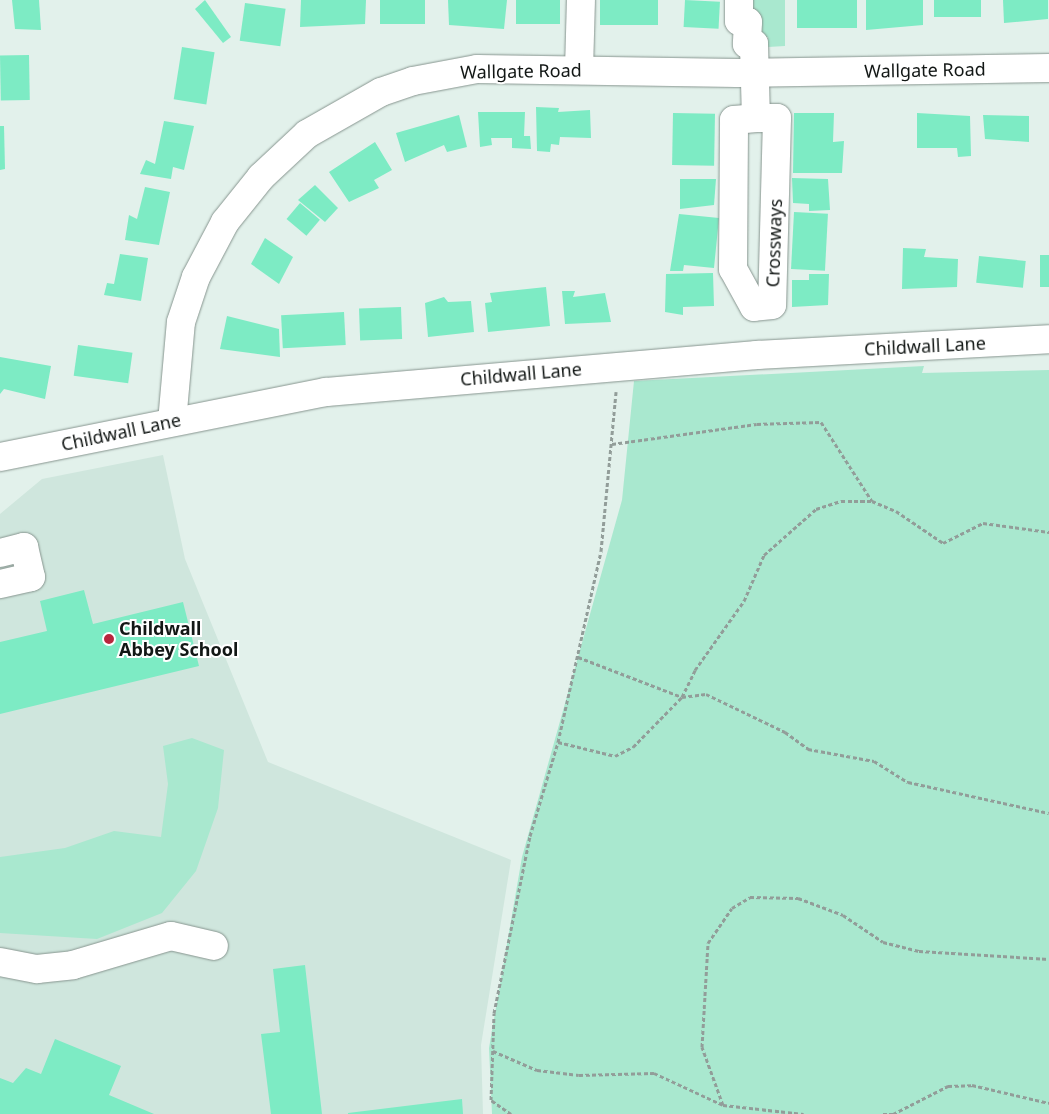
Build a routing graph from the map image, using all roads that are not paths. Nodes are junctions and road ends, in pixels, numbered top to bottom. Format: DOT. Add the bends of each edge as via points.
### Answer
graph roads {
  1 [pos="582,0"];
  2 [pos="747,22"];
  3 [pos="1049,68"];
  4 [pos="580,70"];
  5 [pos="755,72"];
  6 [pos="756,118"];
  7 [pos="1049,339"];
  8 [pos="172,422"];
  9 [pos="11,454"];
  10 [pos="0,472"];
  11 [pos="0,553"];
  12 [pos="0,584"];
  13 [pos="214,946"];
  14 [pos="0,962"];
  1 -- 4 [label="street"];
  2 -- 5 [label="street"];
  3 -- 5 [label="street, Wallgate Road"];
  4 -- 5 [label="street, Wallgate Road"];
  4 -- 8 [label="street, Wallgate Road" via="477,69 413,81 339,113 288,150 225,222 196,277 181,322"];
  5 -- 6 [label="street"];
  6 -- 6 [label="street, Crossways" via="777,118 772,305 754,307 733,269 734,120"];
  7 -- 8 [label="street, Childwall Lane" via="618,366 326,392"];
  8 -- 9 [label="street, Childwall Lane"];
  9 -- 10 [label="street"];
  11 -- 12 [label="street" via="24,547 31,577"];
  13 -- 14 [label="street" via="171,936 74,965 37,969"];
}
